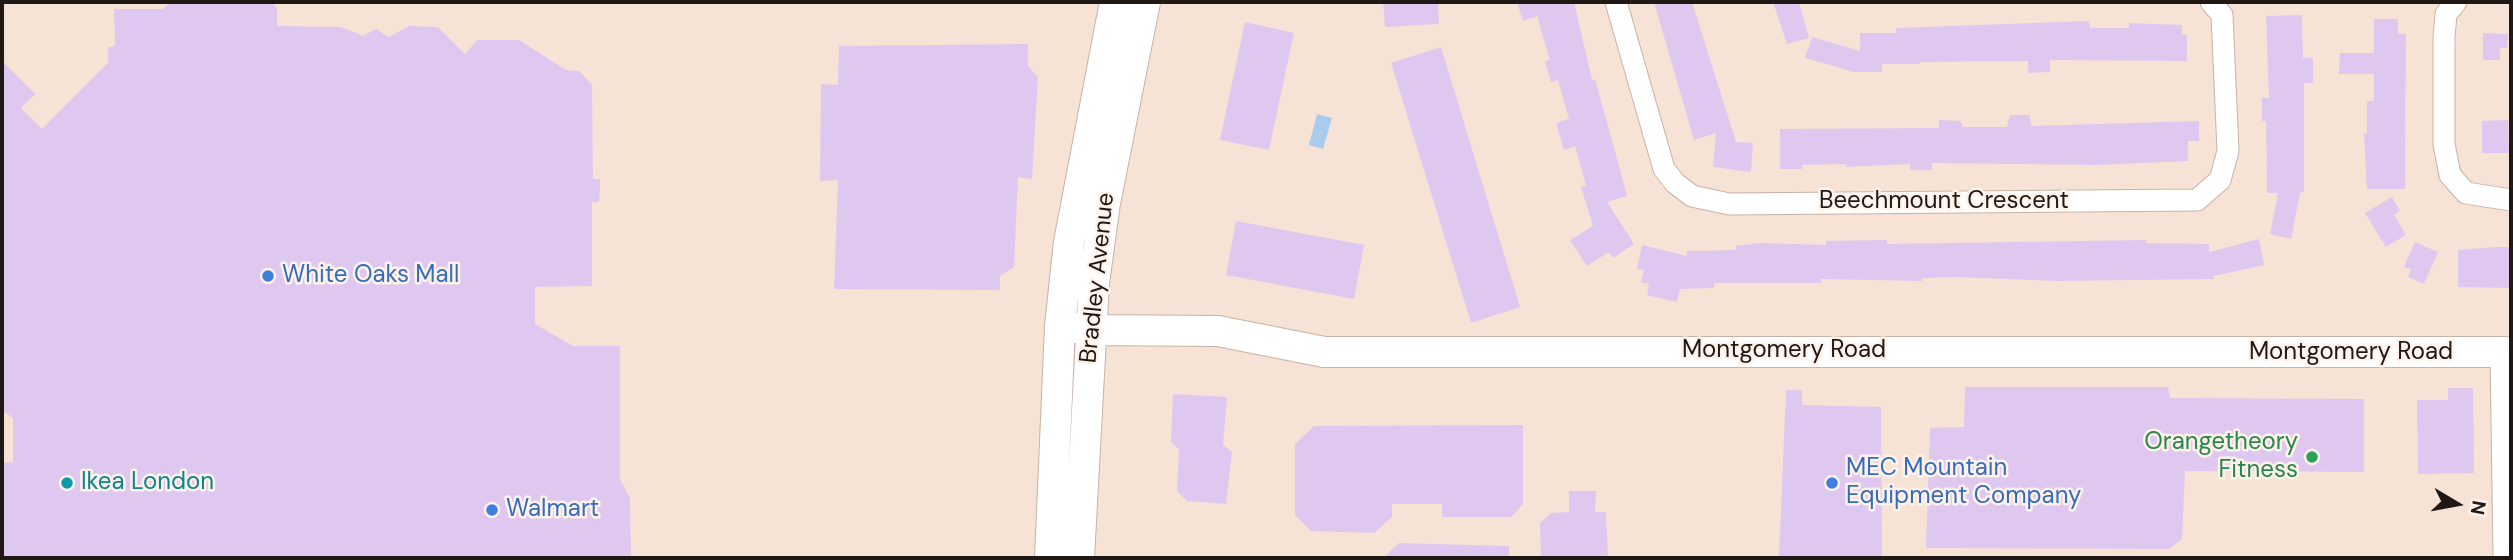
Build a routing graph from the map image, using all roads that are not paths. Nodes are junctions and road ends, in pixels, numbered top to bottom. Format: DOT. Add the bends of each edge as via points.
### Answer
graph roads {
  1 [pos="1115,2"];
  2 [pos="1144,2"];
  3 [pos="1616,2"];
  4 [pos="2211,2"];
  5 [pos="2456,2"];
  6 [pos="2511,200"];
  7 [pos="1060,326"];
  8 [pos="1090,330"];
  9 [pos="2506,352"];
  10 [pos="1050,558"];
  11 [pos="1079,558"];
  12 [pos="2504,558"];
  1 -- 7 [label="street, Bradley Avenue" via="1075,203"];
  2 -- 8 [label="street, Bradley Avenue" via="1105,203"];
  3 -- 4 [label="street, Beechmount Crescent" via="1664,169 1692,195 1729,204 2197,200 2220,180 2228,151 2222,15"];
  5 -- 6 [label="street" via="2446,15 2444,37 2444,144 2450,175 2466,193"];
  7 -- 8 [label="street, Montgomery Road"];
  7 -- 10 [label="street, Bradley Avenue"];
  8 -- 9 [label="street, Montgomery Road" via="1218,331 1324,352"];
  8 -- 11 [label="street, Bradley Avenue"];
  9 -- 12 [label="street"];
}
